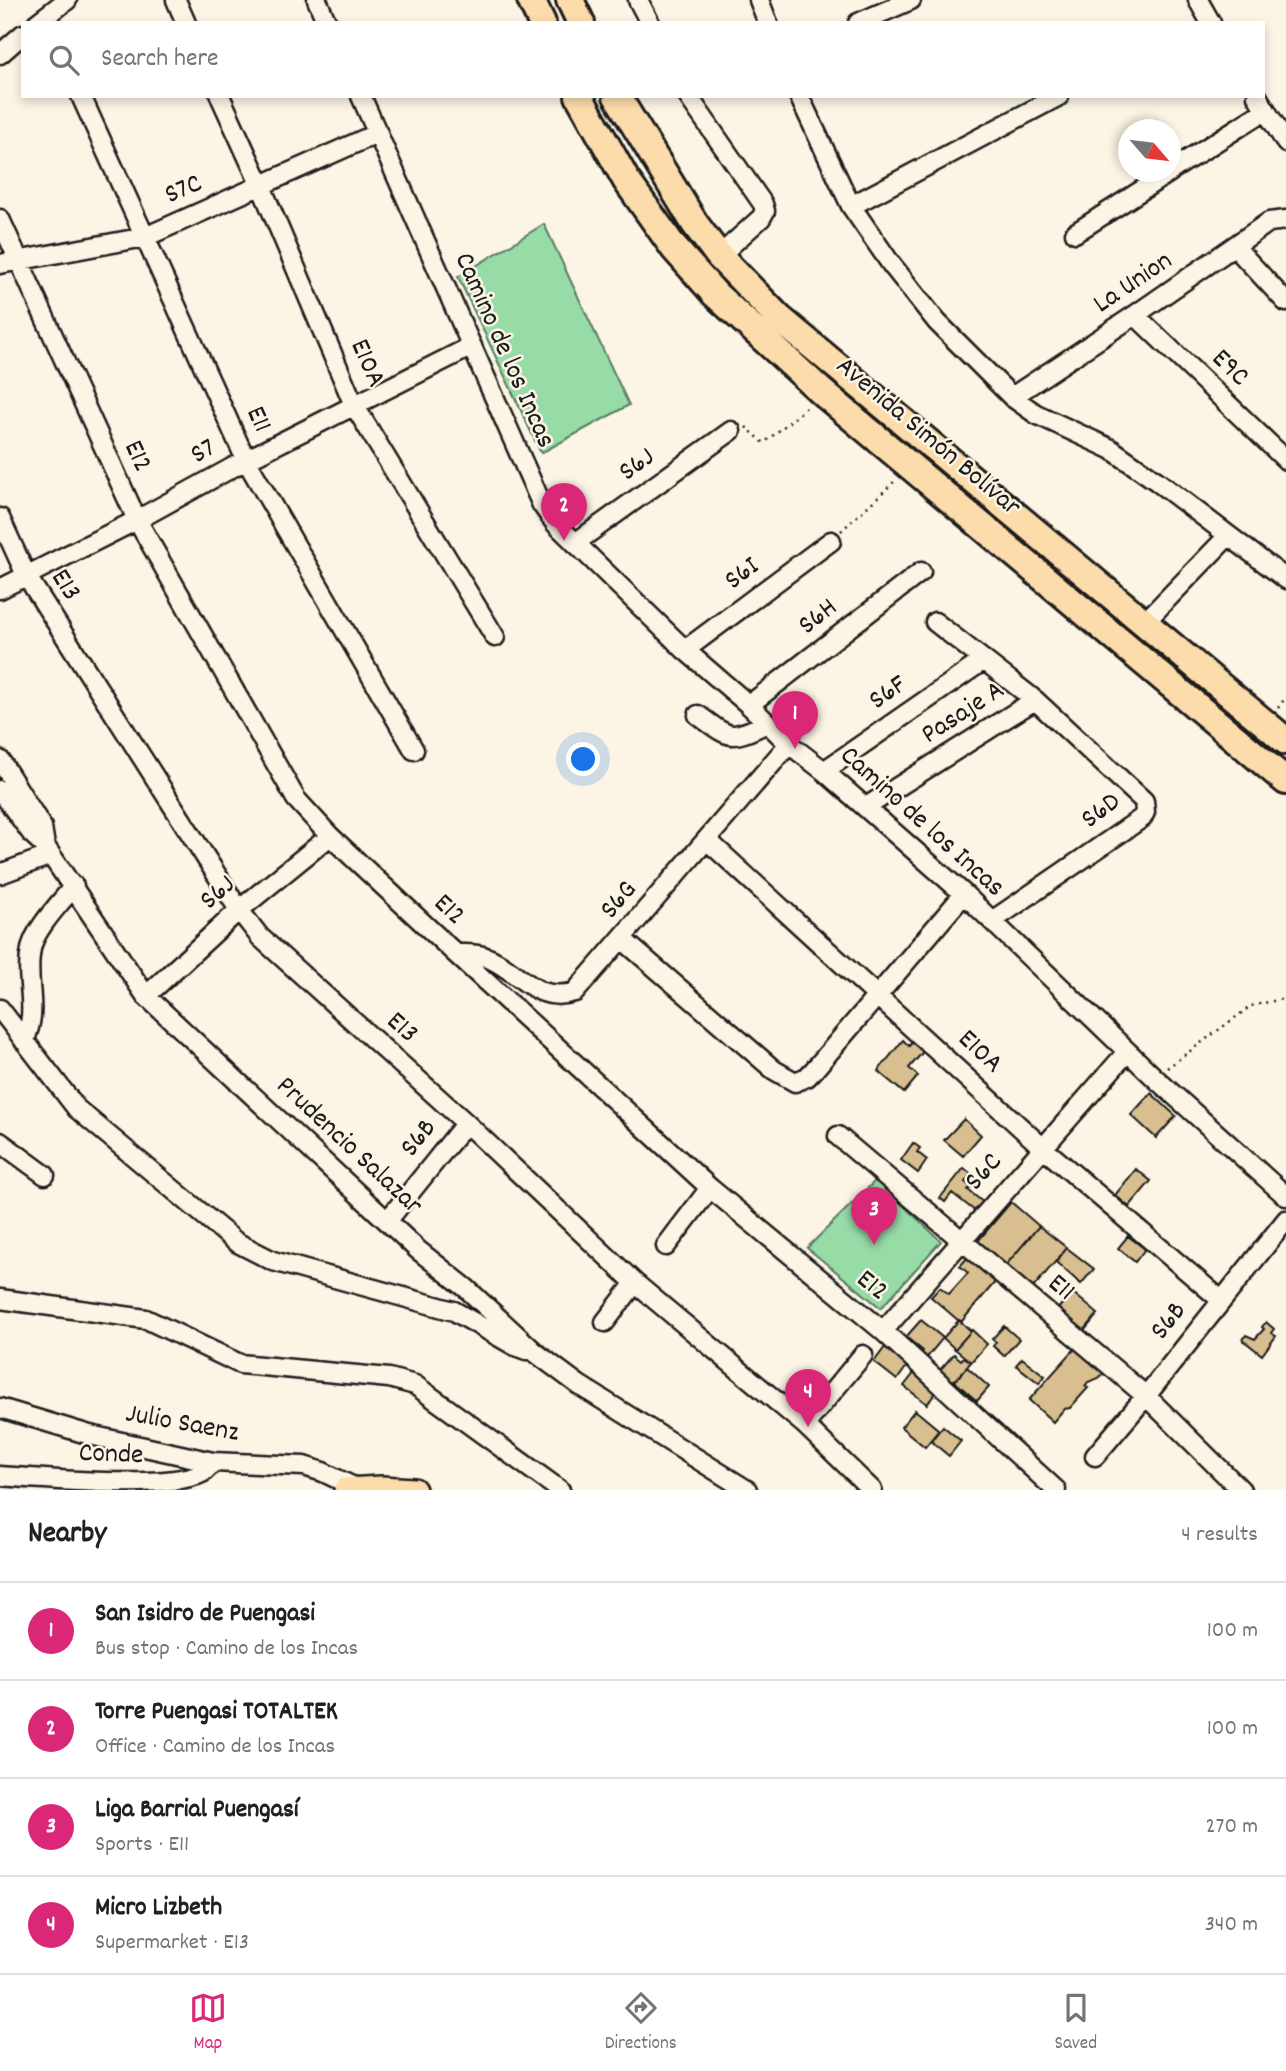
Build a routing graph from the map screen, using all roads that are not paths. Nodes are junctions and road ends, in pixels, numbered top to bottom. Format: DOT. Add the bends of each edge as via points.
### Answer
graph roads {
  1 [pos="67,0"];
  2 [pos="176,0"];
  3 [pos="317,0"];
  4 [pos="531,0"];
  5 [pos="570,0"];
  6 [pos="638,0"];
  7 [pos="760,0"];
  8 [pos="911,0"];
  9 [pos="1198,0"];
  10 [pos="44,21"];
  11 [pos="185,21"];
  12 [pos="326,21"];
  13 [pos="541,21"];
  14 [pos="580,21"];
  15 [pos="649,21"];
  16 [pos="767,21"];
  17 [pos="863,21"];
  18 [pos="1206,21"];
  19 [pos="21,35"];
  20 [pos="0,51"];
  21 [pos="82,98"];
  22 [pos="221,98"];
  23 [pos="362,98"];
  24 [pos="580,98"];
  25 [pos="618,98"];
  26 [pos="689,98"];
  27 [pos="800,98"];
  28 [pos="1055,98"];
  29 [pos="1261,103"];
  30 [pos="378,134"];
  31 [pos="1286,143"];
  32 [pos="1181,163"];
  33 [pos="1153,182"];
  34 [pos="261,186"];
  35 [pos="851,206"];
  36 [pos="0,219"];
  37 [pos="1286,220"];
  38 [pos="1075,233"];
  39 [pos="145,237"];
  40 [pos="1235,247"];
  41 [pos="719,256"];
  42 [pos="18,261"];
  43 [pos="0,264"];
  44 [pos="1286,302"];
  45 [pos="1135,315"];
  46 [pos="472,346"];
  47 [pos="1012,397"];
  48 [pos="354,405"];
  49 [pos="731,431"];
  50 [pos="246,460"];
  51 [pos="1286,460"];
  52 [pos="0,518"];
  53 [pos="137,520"];
  54 [pos="1228,536"];
  55 [pos="831,541"];
  56 [pos="575,543"];
  57 [pos="921,572"];
  58 [pos="26,575"];
  59 [pos="1286,579"];
  60 [pos="0,589"];
  61 [pos="935,622"];
  62 [pos="1144,623"];
  63 [pos="495,637"];
  64 [pos="685,650"];
  65 [pos="984,660"];
  66 [pos="1035,699"];
  67 [pos="749,705"];
  68 [pos="698,715"];
  69 [pos="767,723"];
  70 [pos="1286,741"];
  71 [pos="789,744"];
  72 [pos="414,750"];
  73 [pos="0,760"];
  74 [pos="824,771"];
  75 [pos="1286,782"];
  76 [pos="0,790"];
  77 [pos="866,807"];
  78 [pos="330,836"];
  79 [pos="707,840"];
  80 [pos="48,851"];
  81 [pos="0,874"];
  82 [pos="74,886"];
  83 [pos="964,894"];
  84 [pos="239,910"];
  85 [pos="992,921"];
  86 [pos="622,939"];
  87 [pos="456,954"];
  88 [pos="878,995"];
  89 [pos="146,996"];
  90 [pos="0,1009"];
  91 [pos="24,1041"];
  92 [pos="1127,1052"];
  93 [pos="466,1123"];
  94 [pos="838,1136"];
  95 [pos="0,1142"];
  96 [pos="1044,1148"];
  97 [pos="46,1175"];
  98 [pos="710,1188"];
  99 [pos="1286,1196"];
  100 [pos="388,1220"];
  101 [pos="1286,1220"];
  102 [pos="961,1239"];
  103 [pos="666,1246"];
  104 [pos="635,1283"];
  105 [pos="0,1299"];
  106 [pos="1221,1300"];
  107 [pos="605,1322"];
  108 [pos="883,1331"];
  109 [pos="536,1353"];
  110 [pos="863,1355"];
  111 [pos="1146,1396"];
  112 [pos="0,1408"];
  113 [pos="805,1425"];
  114 [pos="1095,1456"];
  115 [pos="213,1462"];
  116 [pos="0,1476"];
  117 [pos="351,1489"];
  118 [pos="414,1490"];
  119 [pos="560,1490"];
  120 [pos="747,1490"];
  121 [pos="872,1490"];
  122 [pos="1056,1490"];
  123 [pos="1241,1490"];
  1 -- 10 [label="street"];
  2 -- 11 [label="street"];
  3 -- 12 [label="street"];
  4 -- 13 [label="highway"];
  5 -- 14 [label="highway"];
  6 -- 15 [label="street"];
  7 -- 16 [label="street"];
  8 -- 17 [label="street"];
  9 -- 18 [label="street"];
  19 -- 20 [label="street"];
  21 -- 39 [label="street, E11"];
  22 -- 34 [label="street, E10A"];
  23 -- 30 [label="street, Camino de los Incas"];
  24 -- 75 [label="highway, Avenida Simón Bolívar" via="626,180 674,248 715,294 823,393"];
  25 -- 41 [label="highway, Avenida Simón Bolívar"];
  26 -- 41 [label="street" via="765,211"];
  27 -- 35 [label="street"];
  28 -- 35 [label="street"];
  29 -- 31 [label="street"];
  29 -- 32 [label="street"];
  30 -- 34 [label="street, S7C"];
  30 -- 46 [label="street, Camino de los Incas"];
  33 -- 38 [label="street"];
  34 -- 39 [label="street, S7C"];
  34 -- 48 [label="street, E10A"];
  35 -- 47 [label="street" via="937,322"];
  36 -- 42 [label="street, E12"];
  37 -- 40 [label="street, La Union" via="1269,222"];
  39 -- 42 [label="street, S7C"];
  39 -- 50 [label="street, E11"];
  40 -- 44 [label="street"];
  40 -- 45 [label="street, La Union"];
  41 -- 62 [label="highway, Avenida Simón Bolívar" via="779,318"];
  42 -- 43 [label="street, S7C"];
  42 -- 53 [label="street, E12"];
  45 -- 47 [label="street, La Union"];
  45 -- 51 [label="street, E9C"];
  46 -- 48 [label="street, S7"];
  46 -- 56 [label="street, Camino de los Incas" via="542,505"];
  47 -- 54 [label="street" via="1036,414 1111,449"];
  48 -- 50 [label="street, S7"];
  48 -- 63 [label="street, E10A"];
  49 -- 56 [label="street, S6J"];
  50 -- 53 [label="street, S7"];
  50 -- 72 [label="street, E11"];
  52 -- 58 [label="street, E13"];
  53 -- 58 [label="street, S7"];
  53 -- 78 [label="street, E12" via="296,799"];
  54 -- 59 [label="street"];
  54 -- 62 [label="street"];
  55 -- 64 [label="street, S6I"];
  56 -- 64 [label="street, Camino de los Incas"];
  57 -- 67 [label="street, S6H"];
  58 -- 60 [label="street, S7"];
  58 -- 84 [label="street, E13"];
  61 -- 65 [label="street, Pasaje A"];
  62 -- 70 [label="highway, Avenida Simón Bolívar"];
  64 -- 67 [label="street, Camino de los Incas"];
  65 -- 66 [label="street, Pasaje A"];
  65 -- 74 [label="street, S6F"];
  66 -- 77 [label="street, Pasaje A"];
  66 -- 85 [label="street, S6D" via="1144,801 1145,812"];
  67 -- 69 [label="street, Camino de los Incas"];
  68 -- 69 [label="street" via="727,736 740,736"];
  69 -- 71 [label="street, Camino de los Incas"];
  71 -- 74 [label="street, Camino de los Incas"];
  71 -- 79 [label="street, S6G"];
  73 -- 80 [label="street, Prudencio Salazar" via="42,827"];
  74 -- 77 [label="street, Camino de los Incas"];
  76 -- 80 [label="street"];
  77 -- 83 [label="street, Camino de los Incas"];
  78 -- 84 [label="street, S6J"];
  78 -- 87 [label="street, E12"];
  79 -- 86 [label="street, S6G"];
  79 -- 88 [label="street, E10A"];
  80 -- 81 [label="street"];
  80 -- 82 [label="street, Prudencio Salazar"];
  82 -- 89 [label="street, Prudencio Salazar"];
  82 -- 91 [label="street" via="31,947 33,1016"];
  83 -- 85 [label="street, Camino de los Incas"];
  83 -- 88 [label="street"];
  84 -- 89 [label="street, S6J"];
  84 -- 93 [label="street, E13" via="260,937"];
  85 -- 92 [label="street, Camino de los Incas"];
  86 -- 87 [label="street, S6G" via="575,992 562,996 541,992 481,956"];
  86 -- 88 [label="street" via="774,1070 795,1082 807,1077"];
  87 -- 98 [label="street, E12"];
  88 -- 96 [label="street, E10A"];
  89 -- 100 [label="street, Prudencio Salazar"];
  90 -- 91 [label="street"];
  91 -- 109 [label="street" via="77,1109 236,1242 273,1261 454,1311"];
  92 -- 96 [label="street, S6C"];
  92 -- 99 [label="street, Camino de los Incas"];
  93 -- 100 [label="street, S6B"];
  93 -- 104 [label="street, E13"];
  94 -- 102 [label="street, E11"];
  95 -- 97 [label="street"];
  96 -- 102 [label="street, S6C"];
  96 -- 106 [label="street, E10A"];
  98 -- 103 [label="street"];
  98 -- 108 [label="street, E12"];
  100 -- 109 [label="street, Prudencio Salazar"];
  101 -- 106 [label="street, S6B"];
  102 -- 108 [label="street, S6C"];
  102 -- 111 [label="street, E11"];
  104 -- 107 [label="street"];
  104 -- 113 [label="street, E13"];
  105 -- 119 [label="street" via="146,1320 240,1364 389,1378 415,1385"];
  106 -- 111 [label="street, S6B"];
  108 -- 122 [label="street, E12"];
  109 -- 120 [label="street, Prudencio Salazar"];
  110 -- 113 [label="street"];
  111 -- 114 [label="street, S6B"];
  111 -- 123 [label="street, E11"];
  112 -- 115 [label="street, Julio Saenz" via="90,1435"];
  113 -- 121 [label="street, E13"];
  115 -- 116 [label="street, Conde" via="187,1479 136,1486"];
  115 -- 117 [label="street, Julio Saenz" via="304,1466"];
  117 -- 118 [label="main road"];
}
